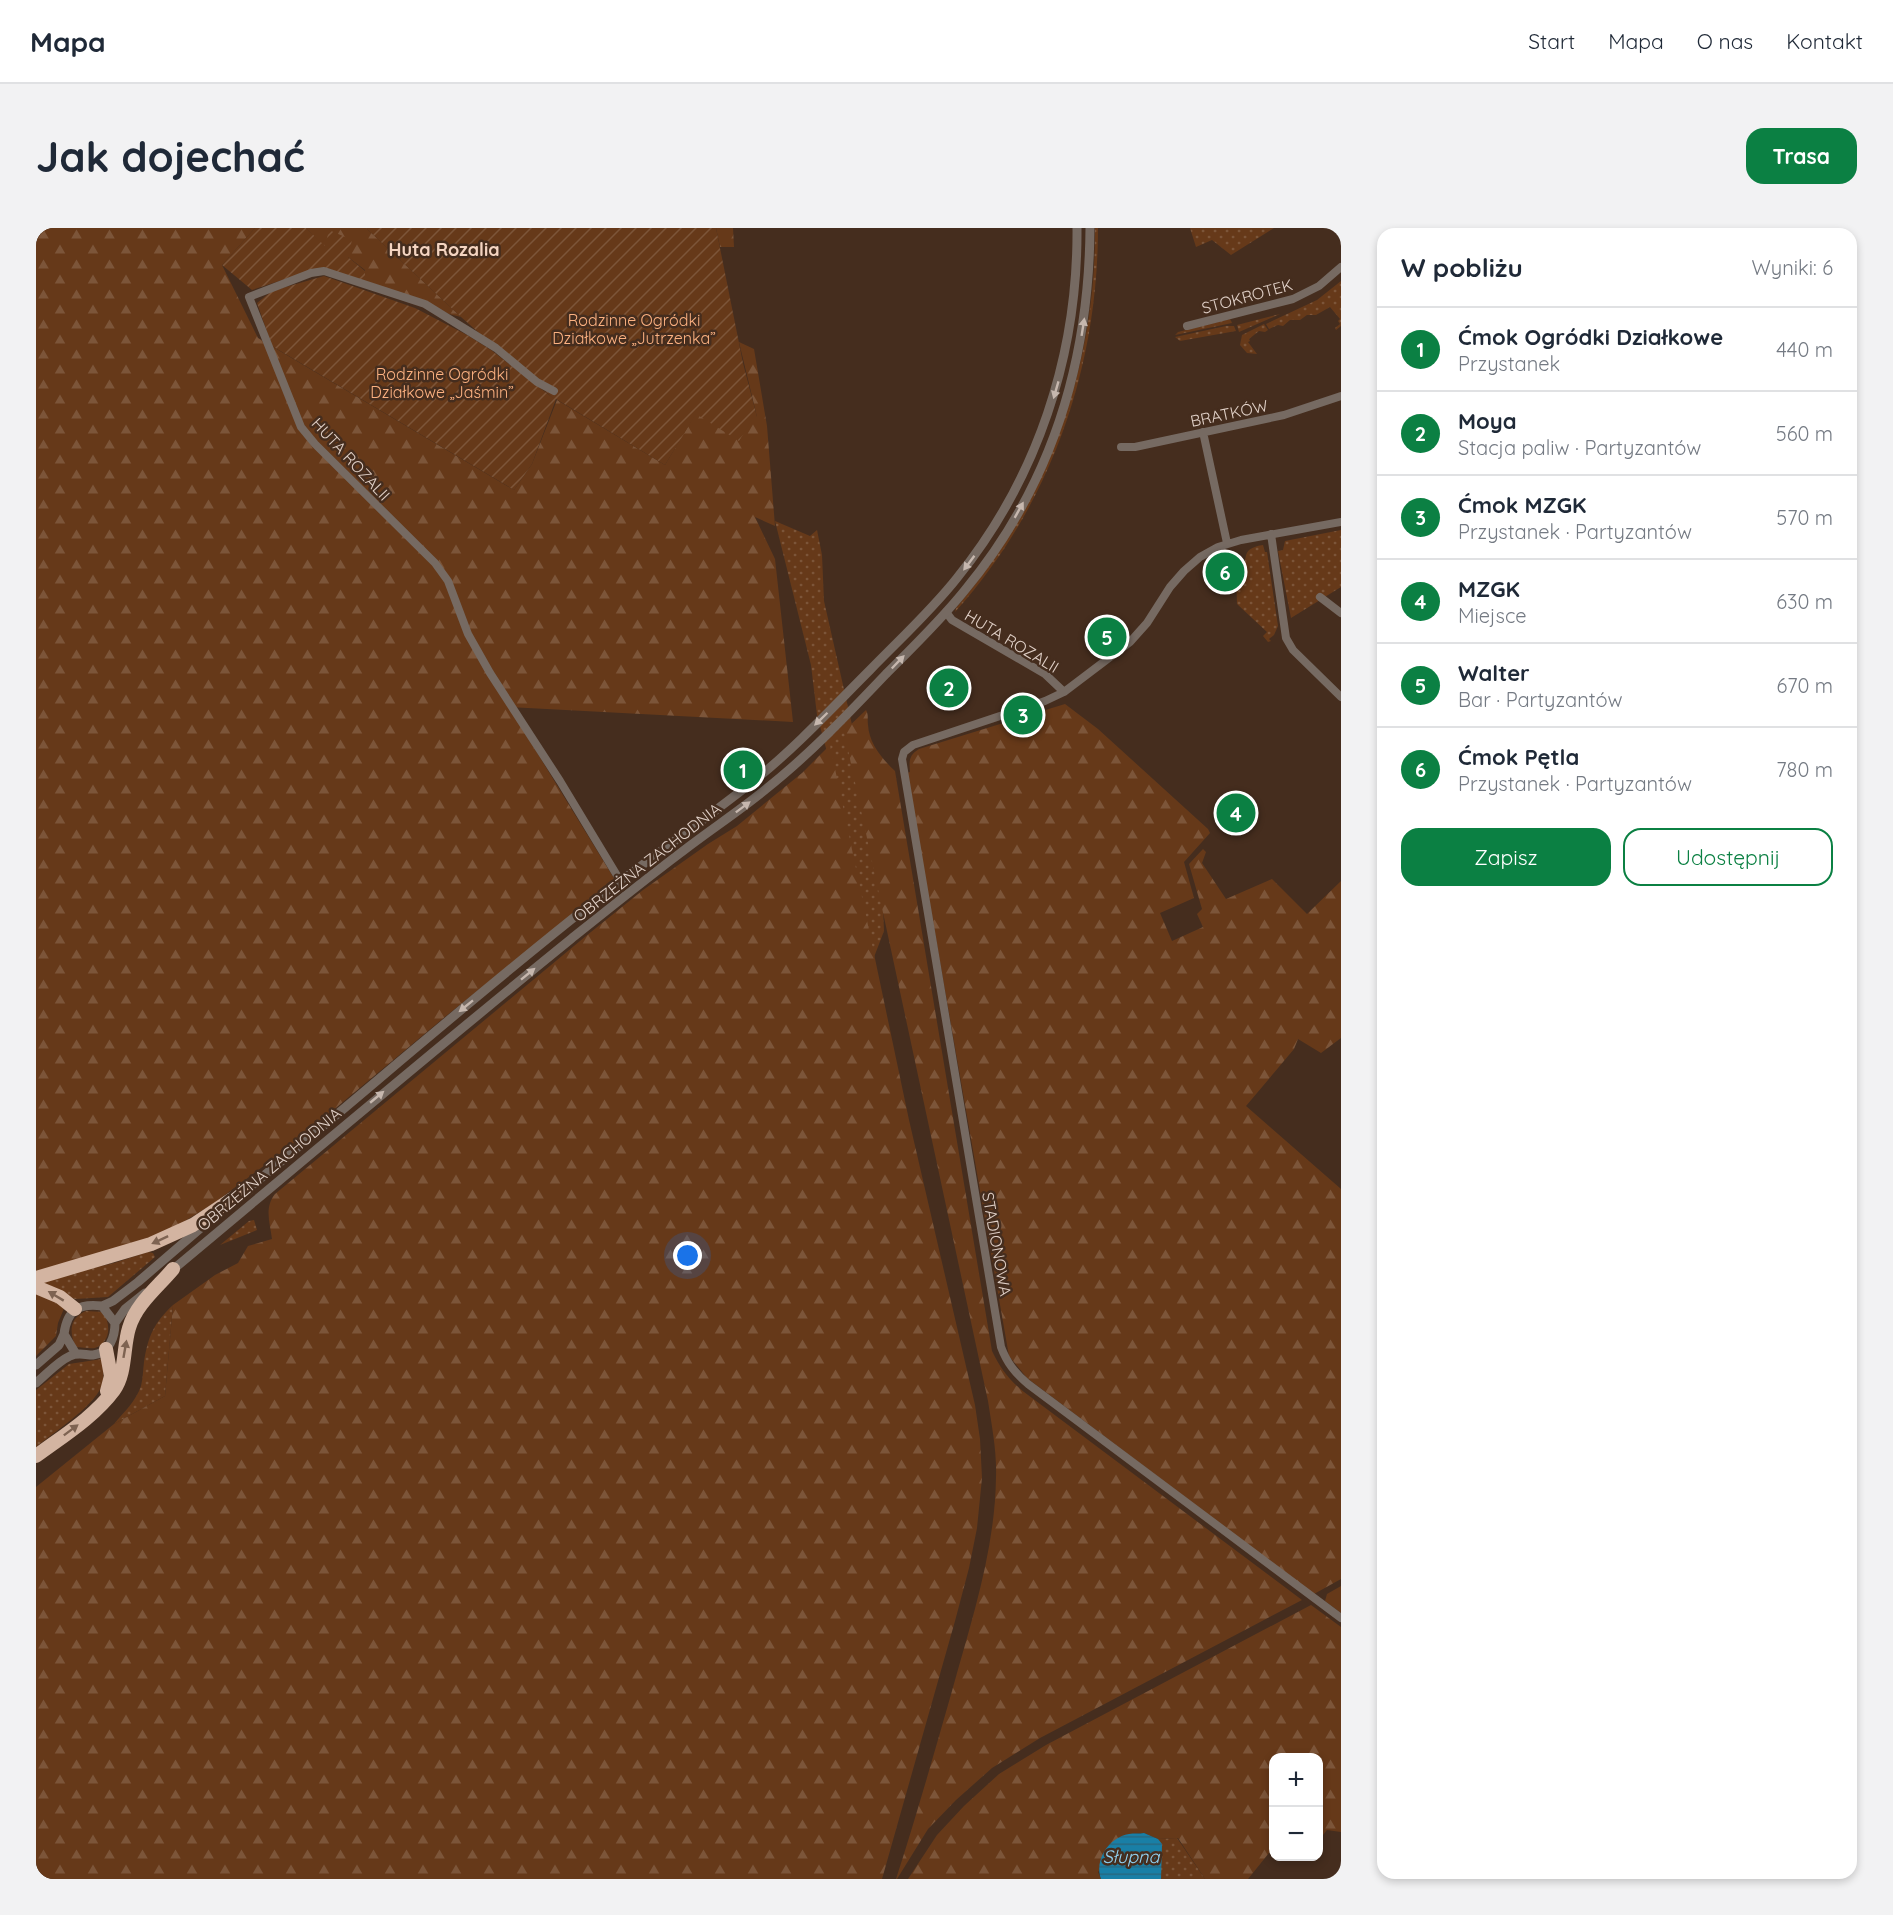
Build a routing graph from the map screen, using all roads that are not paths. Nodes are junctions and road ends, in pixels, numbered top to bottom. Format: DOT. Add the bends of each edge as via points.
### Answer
graph roads {
  1 [pos="1077,228"];
  2 [pos="1090,228"];
  3 [pos="1341,267"];
  4 [pos="1187,326"];
  5 [pos="554,391"];
  6 [pos="1341,396"];
  7 [pos="1203,432"];
  8 [pos="1121,447"];
  9 [pos="1341,522"];
  10 [pos="1271,534"];
  11 [pos="1227,543"];
  12 [pos="1320,597"];
  13 [pos="946,612"];
  14 [pos="1341,613"];
  15 [pos="1064,692"];
  16 [pos="1341,697"];
  17 [pos="621,882"];
  18 [pos="247,1189"];
  19 [pos="173,1269"];
  20 [pos="36,1278"];
  21 [pos="36,1287"];
  22 [pos="102,1306"];
  23 [pos="75,1309"];
  24 [pos="115,1323"];
  25 [pos="64,1334"];
  26 [pos="106,1348"];
  27 [pos="76,1354"];
  28 [pos="36,1365"];
  29 [pos="36,1383"];
  30 [pos="104,1401"];
  31 [pos="36,1456"];
  32 [pos="1341,1618"];
  1 -- 17 [label="street, OBRZEŻNA ZACHODNIA, one-way" via="1074,297 1058,382 1039,439 990,534 955,581 790,749"];
  13 -- 2 [label="street, OBRZEŻNA ZACHODNIA, one-way" via="983,568 1016,518 1051,445 1071,387 1083,327"];
  3 -- 4 [label="street, STOKROTEK" via="1319,286 1293,299"];
  5 -- 17 [label="street, HUTA ROZALII" via="496,348 425,304 324,271 249,297 301,427 435,563 448,581 468,634 490,673"];
  6 -- 7 [label="street, BRATKÓW" via="1284,415"];
  7 -- 8 [label="street, BRATKÓW"];
  7 -- 11 [label="street"];
  9 -- 10 [label="street, STADIONOWA"];
  10 -- 11 [label="street, STADIONOWA"];
  10 -- 16 [label="street" via="1286,638 1293,650"];
  11 -- 15 [label="street, STADIONOWA" via="1186,569 1130,642"];
  12 -- 14 [label="street"];
  13 -- 15 [label="street, HUTA ROZALII" via="952,620 1045,674"];
  19 -- 13 [label="street, OBRZEŻNA ZACHODNIA, one-way" via="433,1050 768,788"];
  15 -- 32 [label="street, STADIONOWA" via="937,736 908,748 902,759 1001,1347 1011,1368 1028,1384"];
  17 -- 18 [label="street, OBRZEŻNA ZACHODNIA, one-way"];
  18 -- 20 [label="highway, one-way" via="193,1225 151,1244"];
  18 -- 22 [label="street, OBRZEŻNA ZACHODNIA" via="138,1282"];
  19 -- 24 [label="street, OBRZEŻNA ZACHODNIA" via="125,1309"];
  30 -- 19 [label="highway, one-way" via="120,1378 132,1318"];
  23 -- 21 [label="highway, one-way" via="60,1297"];
  22 -- 23 [label="street"];
  22 -- 24 [label="street"];
  23 -- 25 [label="street" via="68,1317"];
  24 -- 26 [label="street" via="113,1339"];
  25 -- 27 [label="street"];
  25 -- 28 [label="street" via="59,1345"];
  26 -- 27 [label="street" via="99,1354"];
  26 -- 30 [label="highway" via="111,1376"];
  27 -- 29 [label="street"];
  31 -- 30 [label="highway, one-way"];
}
